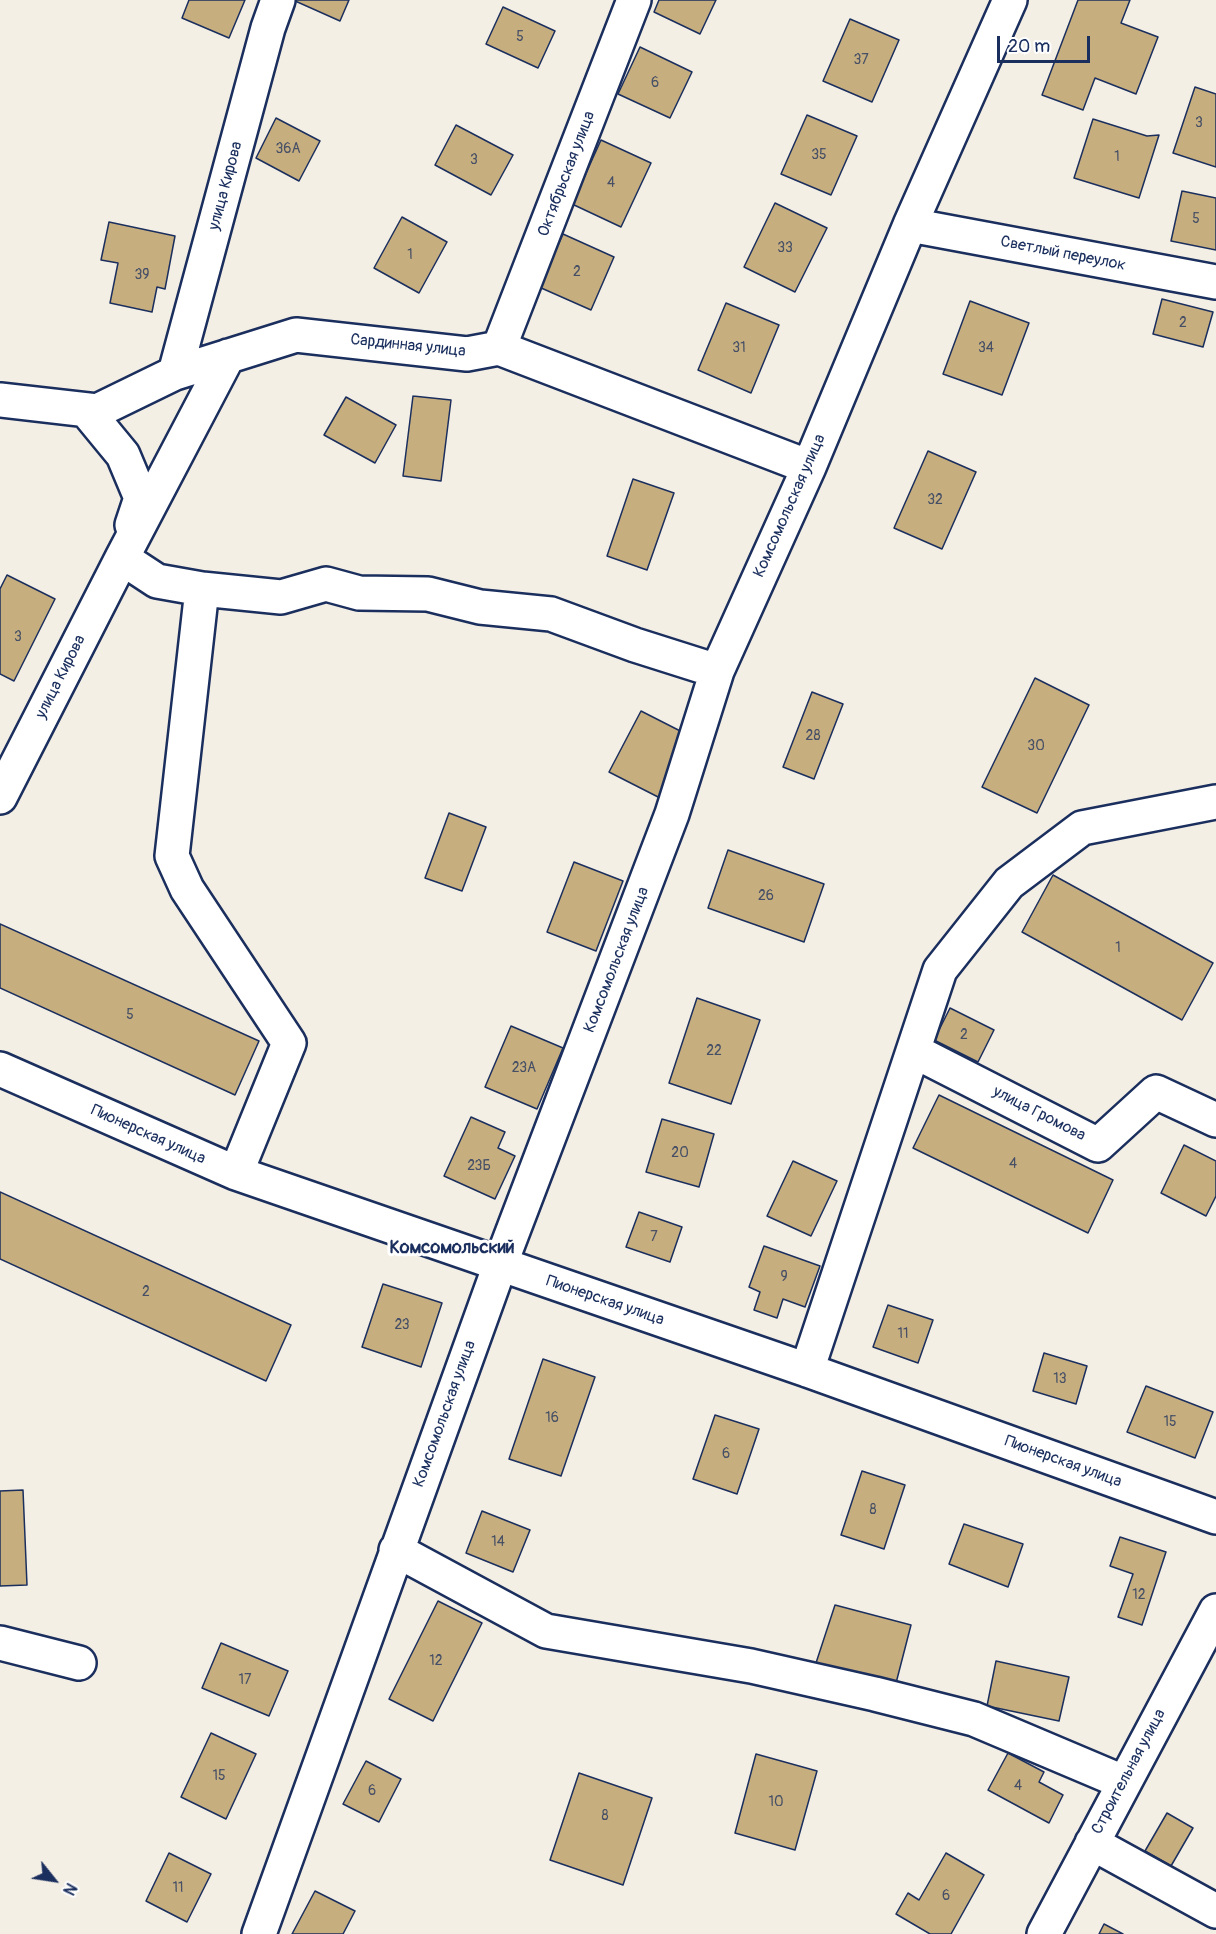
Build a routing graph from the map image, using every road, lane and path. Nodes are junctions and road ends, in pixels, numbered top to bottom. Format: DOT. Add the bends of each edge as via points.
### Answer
graph roads {
  1 [pos="278,0"];
  2 [pos="634,0"];
  3 [pos="1010,0"];
  4 [pos="910,225"];
  5 [pos="1216,282"];
  6 [pos="499,348"];
  7 [pos="228,356"];
  8 [pos="175,373"];
  9 [pos="0,400"];
  10 [pos="86,410"];
  11 [pos="808,467"];
  12 [pos="122,558"];
  13 [pos="202,589"];
  14 [pos="717,671"];
  15 [pos="0,797"];
  16 [pos="1216,802"];
  17 [pos="914,1050"];
  18 [pos="0,1070"];
  19 [pos="1216,1120"];
  20 [pos="236,1173"];
  21 [pos="500,1265"];
  22 [pos="807,1370"];
  23 [pos="1216,1517"];
  24 [pos="396,1550"];
  25 [pos="1216,1611"];
  26 [pos="0,1642"];
  27 [pos="79,1663"];
  28 [pos="1123,1782"];
  29 [pos="1092,1843"];
  30 [pos="1216,1911"];
  31 [pos="259,1934"];
  32 [pos="1044,1934"];
  1 -- 8 [label="street, улица Кирова"];
  2 -- 6 [label="street, Октябрьская улица"];
  3 -- 4 [label="street, Комсомольская улица"];
  4 -- 5 [label="street, Светлый переулок"];
  4 -- 11 [label="street, Комсомольская улица"];
  6 -- 7 [label="street, Сардинная улица" via="467,354 296,335"];
  6 -- 11 [label="street"];
  7 -- 8 [label="street, Сардинная улица"];
  7 -- 12 [label="street"];
  8 -- 10 [label="street, Сардинная улица" via="97,411"];
  9 -- 10 [label="street, Сардинная улица"];
  10 -- 12 [label="street" via="123,455 141,498"];
  11 -- 14 [label="street, Комсомольская улица"];
  12 -- 13 [label="street" via="157,581"];
  12 -- 15 [label="street, улица Кирова"];
  13 -- 14 [label="street" via="281,597 326,584 359,593 428,594 480,608 551,614"];
  13 -- 20 [label="street" via="172,856 187,889 289,1042"];
  14 -- 21 [label="street, Комсомольская улица" via="672,814"];
  16 -- 17 [label="street" via="1082,828 1009,884 940,970"];
  17 -- 19 [label="street, улица Громова" via="1098,1145 1156,1092"];
  17 -- 22 [label="street"];
  18 -- 20 [label="street, Пионерская улица"];
  20 -- 21 [label="street, Пионерская улица"];
  21 -- 22 [label="street, Пионерская улица"];
  21 -- 24 [label="street, Комсомольская улица"];
  22 -- 23 [label="street, Пионерская улица"];
  24 -- 28 [label="street" via="546,1631 751,1666 974,1719"];
  24 -- 31 [label="street, Комсомольская улица"];
  25 -- 28 [label="street, Строительная улица"];
  26 -- 27 [label="street"];
  28 -- 29 [label="street, Строительная улица"];
  29 -- 30 [label="street"];
  29 -- 32 [label="street, Строительная улица"];
}
